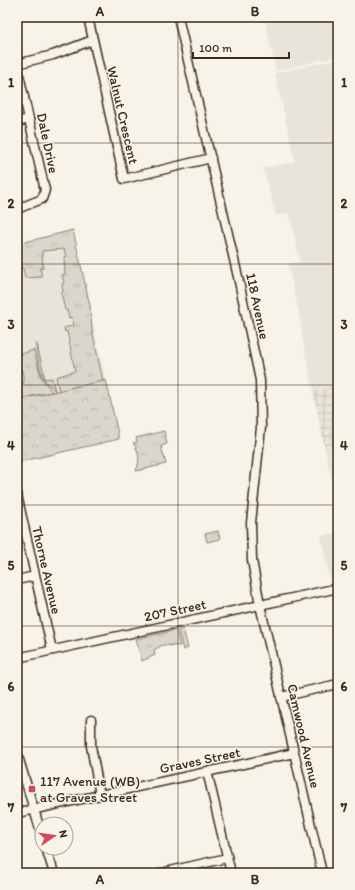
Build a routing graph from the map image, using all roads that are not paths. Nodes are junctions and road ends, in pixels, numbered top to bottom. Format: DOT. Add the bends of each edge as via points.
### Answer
graph roads {
  1 [pos="88,17"];
  2 [pos="178,17"];
  3 [pos="93,40"];
  4 [pos="17,65"];
  5 [pos="29,119"];
  6 [pos="17,122"];
  7 [pos="211,158"];
  8 [pos="17,209"];
  9 [pos="18,500"];
  10 [pos="35,576"];
  11 [pos="17,580"];
  12 [pos="338,588"];
  13 [pos="260,605"];
  14 [pos="52,650"];
  15 [pos="17,658"];
  16 [pos="338,684"];
  17 [pos="281,697"];
  18 [pos="91,720"];
  19 [pos="17,753"];
  20 [pos="294,753"];
  21 [pos="207,771"];
  22 [pos="100,795"];
  23 [pos="34,810"];
  24 [pos="17,813"];
  25 [pos="36,816"];
  26 [pos="49,856"];
  27 [pos="227,858"];
  28 [pos="54,873"];
  29 [pos="161,873"];
  30 [pos="231,873"];
  31 [pos="322,873"];
  1 -- 3 [label="street, Walnut Crescent"];
  2 -- 7 [label="street, 118 Avenue"];
  3 -- 4 [label="street"];
  3 -- 7 [label="street, Walnut Crescent" via="124,179"];
  4 -- 5 [label="street, Dale Drive"];
  5 -- 6 [label="street"];
  5 -- 8 [label="street, Dale Drive" via="45,190 42,200"];
  7 -- 13 [label="street, 118 Avenue" via="262,396 262,427 251,523 252,560"];
  9 -- 10 [label="street, Thorne Avenue"];
  10 -- 11 [label="street"];
  10 -- 14 [label="street, Thorne Avenue"];
  12 -- 13 [label="street, 207 Street"];
  13 -- 14 [label="street, 207 Street"];
  13 -- 17 [label="street, Camwood Avenue"];
  14 -- 15 [label="street, 207 Street"];
  16 -- 17 [label="street"];
  17 -- 20 [label="street, Camwood Avenue"];
  18 -- 22 [label="street" via="91,746"];
  19 -- 23 [label="street"];
  20 -- 21 [label="street, Graves Street"];
  20 -- 31 [label="street, Camwood Avenue"];
  21 -- 22 [label="street, Graves Street"];
  21 -- 27 [label="street"];
  22 -- 23 [label="street, Graves Street"];
  23 -- 24 [label="street, Graves Street"];
  23 -- 25 [label="street"];
  26 -- 28 [label="street"];
  27 -- 29 [label="street"];
  27 -- 30 [label="street"];
}
